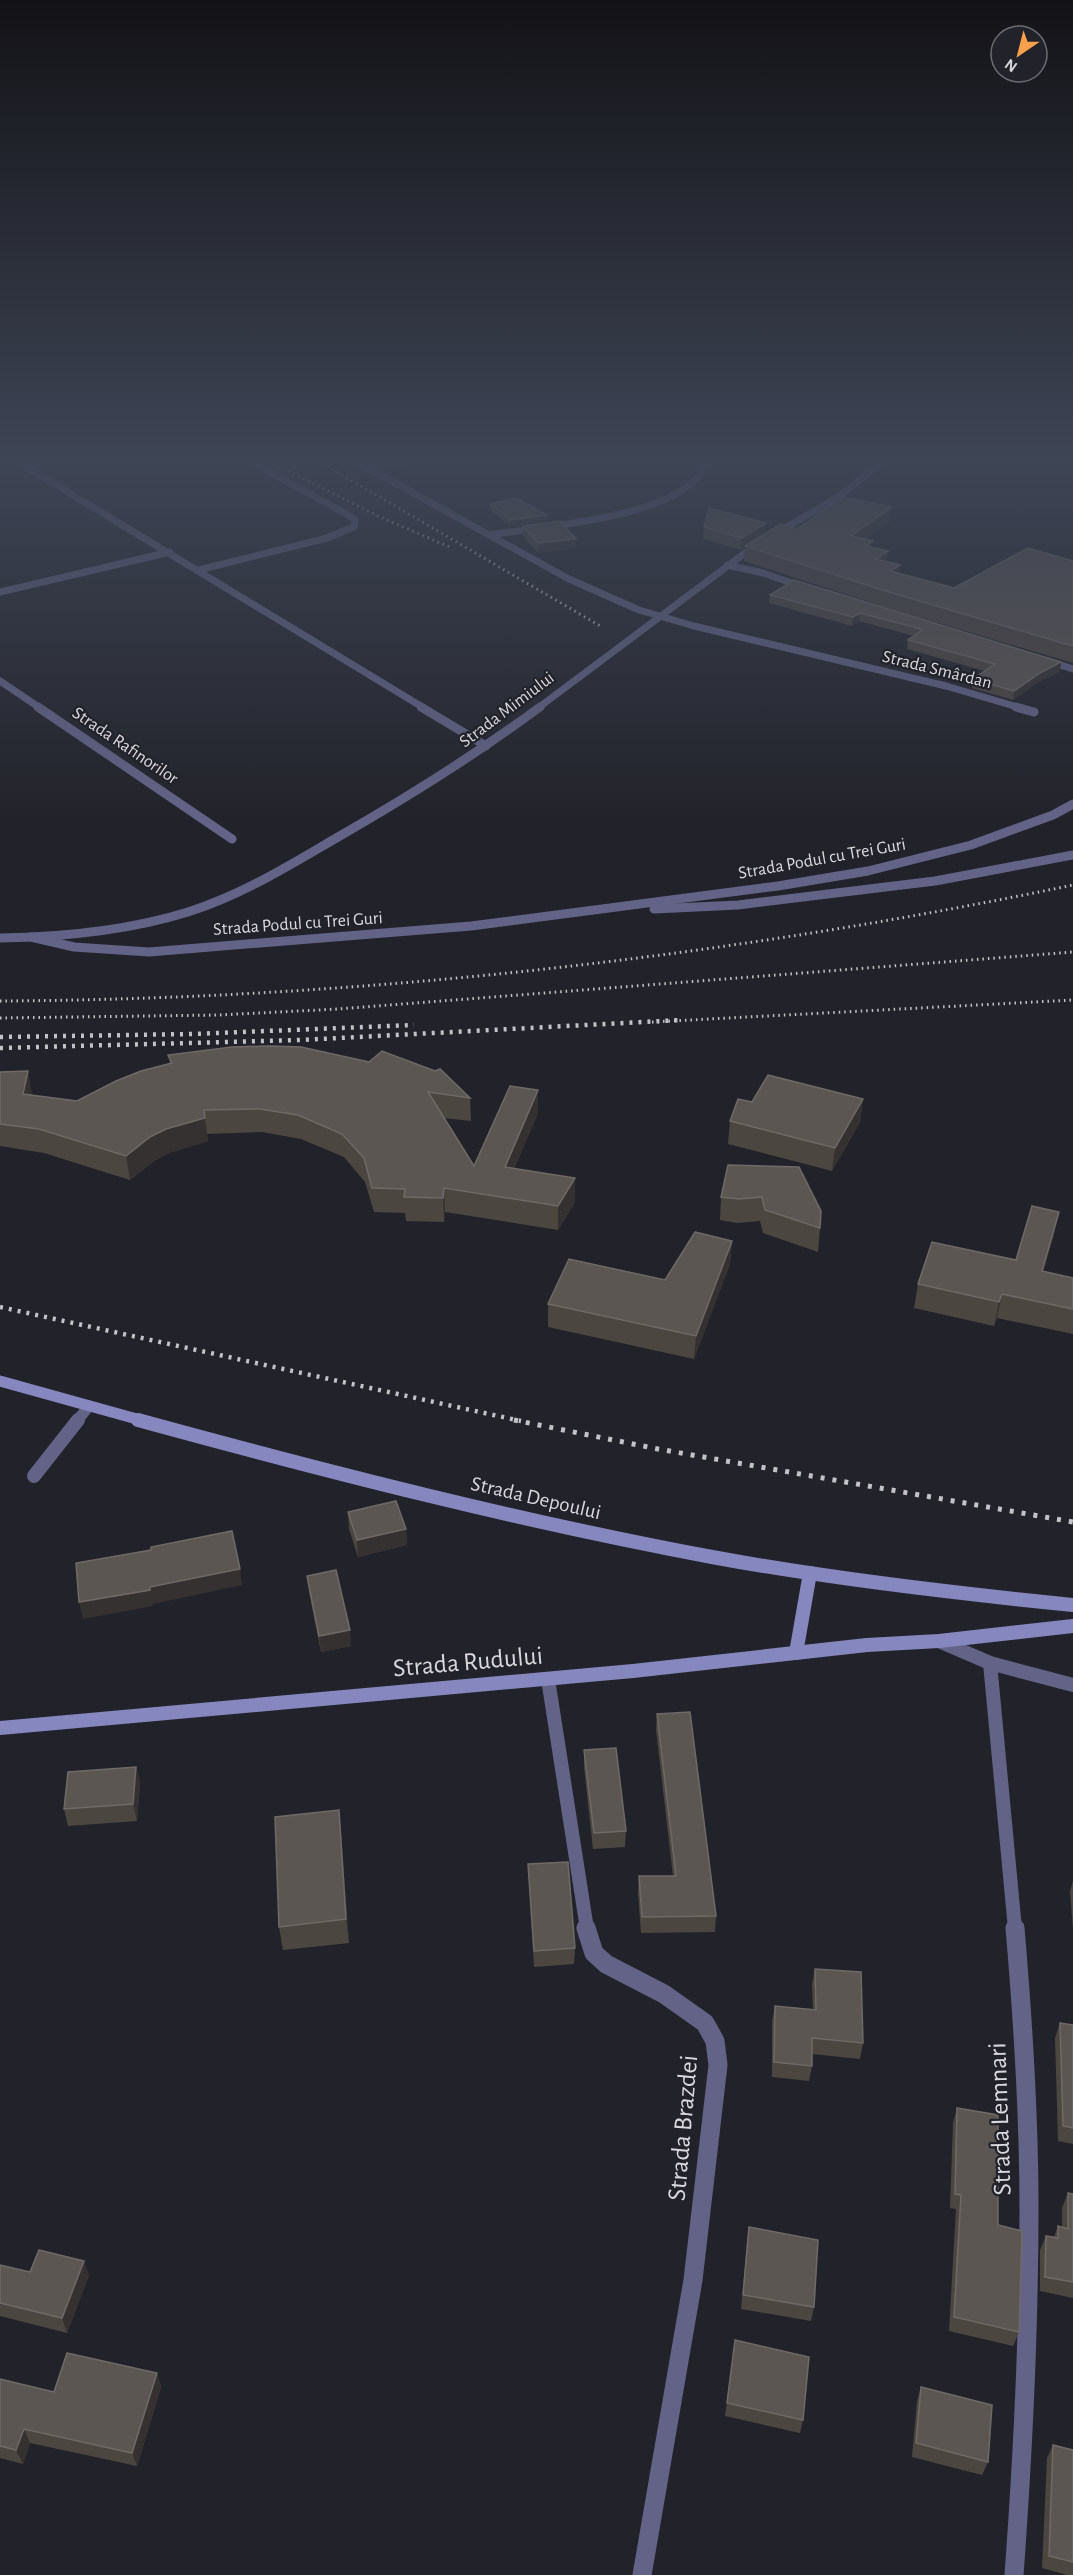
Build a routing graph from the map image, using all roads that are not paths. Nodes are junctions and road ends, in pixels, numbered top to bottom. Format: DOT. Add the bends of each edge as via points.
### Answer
graph roads {
  1 [pos="46,581"];
  2 [pos="217,581"];
  3 [pos="574,581"];
  4 [pos="705,581"];
  5 [pos="787,581"];
  6 [pos="816,591"];
  7 [pos="0,592"];
  8 [pos="657,616"];
  9 [pos="1041,659"];
  10 [pos="1073,669"];
  11 [pos="0,681"];
  12 [pos="1034,712"];
  13 [pos="486,746"];
  14 [pos="1073,804"];
  15 [pos="232,839"];
  16 [pos="1073,855"];
  17 [pos="569,913"];
  18 [pos="31,937"];
  19 [pos="0,938"];
  20 [pos="0,1381"];
  21 [pos="89,1406"];
  22 [pos="34,1476"];
  23 [pos="810,1573"];
  24 [pos="1073,1605"];
  25 [pos="1073,1626"];
  26 [pos="939,1641"];
  27 [pos="796,1653"];
  28 [pos="990,1663"];
  29 [pos="548,1679"];
  30 [pos="1073,1685"];
  31 [pos="0,1728"];
  32 [pos="642,2575"];
  33 [pos="1014,2575"];
  1 -- 7 [label="street"];
  2 -- 13 [label="street"];
  3 -- 8 [label="street, Strada Smârdan"];
  4 -- 8 [label="street, Strada Mimiului"];
  5 -- 6 [label="street"];
  8 -- 12 [label="street, Strada Smârdan" via="914,678"];
  8 -- 13 [label="street, Strada Mimiului"];
  9 -- 10 [label="street"];
  11 -- 15 [label="street, Strada Rafinorilor"];
  13 -- 18 [label="street, Strada Mimiului" via="418,791 247,888 189,911 120,929"];
  14 -- 17 [label="street, Strada Podul cu Trei Guri" via="971,845 868,871"];
  16 -- 17 [label="street, Strada Podul cu Trei Guri" via="935,881 738,905"];
  17 -- 18 [label="street, Strada Podul cu Trei Guri" via="374,935 149,952 95,950"];
  18 -- 19 [label="street, Strada Mimiului"];
  20 -- 21 [label="main road, Strada Depoului"];
  21 -- 22 [label="street"];
  21 -- 23 [label="main road, Strada Depoului" via="424,1494 666,1548"];
  23 -- 24 [label="main road, Strada Depoului"];
  23 -- 27 [label="main road"];
  25 -- 26 [label="main road, Strada Rudului"];
  26 -- 27 [label="main road, Strada Rudului"];
  26 -- 28 [label="street, Strada Rudului"];
  27 -- 29 [label="main road, Strada Rudului"];
  28 -- 30 [label="street, Strada Rudului"];
  28 -- 33 [label="street, Strada Lemnari" via="1026,2086 1030,2305"];
  29 -- 31 [label="main road, Strada Rudului"];
  29 -- 32 [label="street, Strada Brazdei" via="585,1923 594,1953 606,1964 689,2010 704,2022 717,2046 693,2280"];
}
